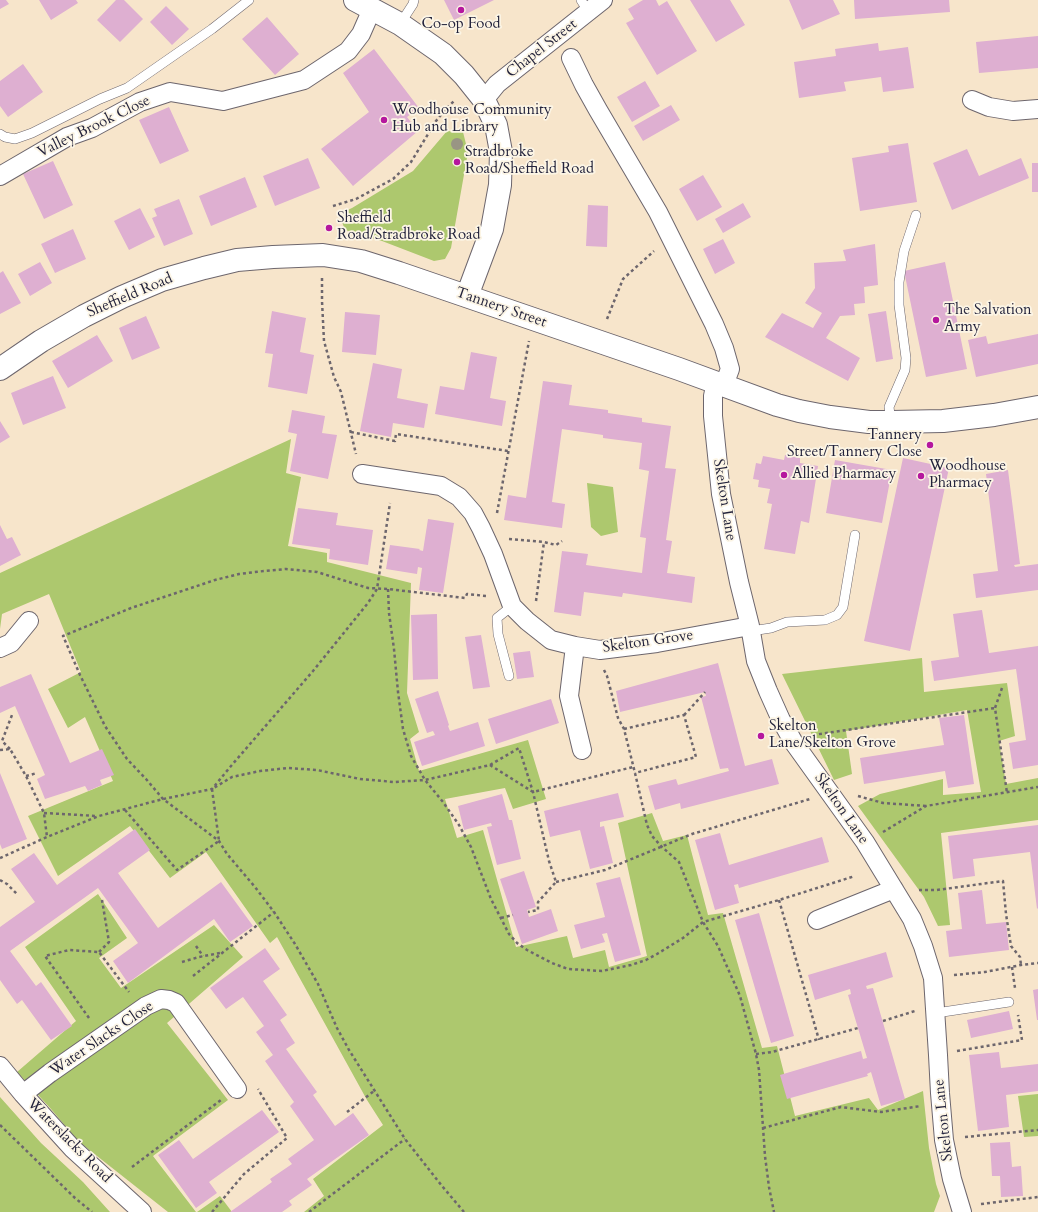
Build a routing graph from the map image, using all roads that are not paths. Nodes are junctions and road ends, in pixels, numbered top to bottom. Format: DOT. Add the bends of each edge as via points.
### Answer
graph roads {
  1 [pos="249,0"];
  2 [pos="414,0"];
  3 [pos="603,0"];
  4 [pos="363,4"];
  5 [pos="585,6"];
  6 [pos="400,24"];
  7 [pos="571,58"];
  8 [pos="484,100"];
  9 [pos="972,100"];
  10 [pos="1038,109"];
  11 [pos="0,134"];
  12 [pos="0,176"];
  13 [pos="916,215"];
  14 [pos="273,257"];
  15 [pos="467,296"];
  16 [pos="0,369"];
  17 [pos="720,384"];
  18 [pos="1038,407"];
  19 [pos="891,422"];
  20 [pos="362,474"];
  21 [pos="855,535"];
  22 [pos="512,606"];
  23 [pos="29,622"];
  24 [pos="750,629"];
  25 [pos="575,646"];
  26 [pos="0,648"];
  27 [pos="509,676"];
  28 [pos="582,750"];
  29 [pos="894,889"];
  30 [pos="817,920"];
  31 [pos="1009,1002"];
  32 [pos="936,1013"];
  33 [pos="0,1066"];
  34 [pos="237,1089"];
  35 [pos="23,1094"];
  36 [pos="961,1210"];
  37 [pos="142,1212"];
  1 -- 11 [label="lane" via="127,88 100,98 32,133 15,139"];
  2 -- 6 [label="lane"];
  3 -- 5 [label="street, Chapel Street"];
  4 -- 6 [label="main road"];
  4 -- 12 [label="street, Valley Brook Close" via="361,34 348,51 304,80 222,101 170,92 140,102 92,128 67,137"];
  5 -- 8 [label="street, Chapel Street" via="575,23 497,84"];
  6 -- 8 [label="main road" via="443,54"];
  7 -- 17 [label="street" via="598,110 658,212 714,324 730,370"];
  8 -- 15 [label="main road" via="496,125 501,152 500,185 492,228"];
  9 -- 10 [label="street" via="1012,111"];
  13 -- 19 [label="lane" via="904,251 899,282 898,305 906,358 905,370 889,407"];
  14 -- 15 [label="main road, Tannery Street" via="323,256 361,261"];
  14 -- 16 [label="main road, Sheffield Road" via="237,260 156,283 84,316"];
  15 -- 17 [label="main road, Tannery Street"];
  17 -- 19 [label="main road, Tannery Street" via="799,411 869,422"];
  17 -- 24 [label="street, Skelton Lane" via="713,396 713,416 721,494"];
  18 -- 19 [label="main road, Tannery Street" via="943,421"];
  20 -- 22 [label="street, Skelton Grove" via="441,486 459,497 473,513 481,528"];
  21 -- 24 [label="lane" via="843,607 837,615 825,620 787,622 771,628"];
  22 -- 25 [label="street, Skelton Grove" via="551,640"];
  22 -- 27 [label="lane" via="497,618 498,634"];
  23 -- 26 [label="street" via="11,643"];
  24 -- 25 [label="street, Skelton Grove" via="600,650"];
  24 -- 29 [label="street, Skelton Lane" via="756,661 768,691 819,792 865,842"];
  25 -- 28 [label="street" via="569,696"];
  29 -- 30 [label="street"];
  29 -- 32 [label="street, Skelton Lane" via="912,919 923,946 933,978"];
  31 -- 32 [label="lane"];
  32 -- 36 [label="street, Skelton Lane" via="944,1140"];
  33 -- 35 [label="street, Waterslacks Road"];
  34 -- 35 [label="street, Water Slacks Close" via="176,1003 162,1000 146,1006"];
  35 -- 37 [label="street, Waterslacks Road" via="72,1148"];
}
